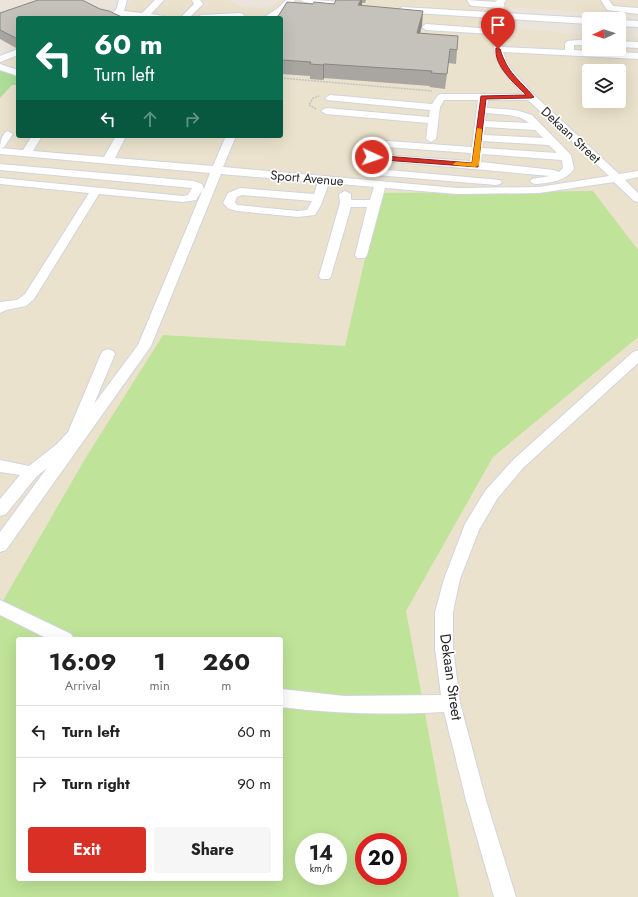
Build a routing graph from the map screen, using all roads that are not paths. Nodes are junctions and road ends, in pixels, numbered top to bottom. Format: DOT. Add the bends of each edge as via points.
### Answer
graph roads {
  1 [pos="123,0"];
  2 [pos="160,0"];
  3 [pos="196,0"];
  4 [pos="291,0"];
  5 [pos="304,0"];
  6 [pos="471,0"];
  7 [pos="605,0"];
  8 [pos="501,2"];
  9 [pos="339,4"];
  10 [pos="633,7"];
  11 [pos="395,9"];
  12 [pos="117,13"];
  13 [pos="110,16"];
  14 [pos="144,16"];
  15 [pos="186,16"];
  16 [pos="270,16"];
  17 [pos="582,21"];
  18 [pos="626,23"];
  19 [pos="638,24"];
  20 [pos="426,27"];
  21 [pos="496,28"];
  22 [pos="582,42"];
  23 [pos="626,44"];
  24 [pos="638,45"];
  25 [pos="498,49"];
  26 [pos="16,53"];
  27 [pos="570,53"];
  28 [pos="638,56"];
  29 [pos="0,59"];
  30 [pos="0,67"];
  31 [pos="16,72"];
  32 [pos="483,97"];
  33 [pos="531,97"];
  34 [pos="330,98"];
  35 [pos="435,107"];
  36 [pos="482,110"];
  37 [pos="326,111"];
  38 [pos="433,120"];
  39 [pos="480,124"];
  40 [pos="539,127"];
  41 [pos="8,134"];
  42 [pos="36,138"];
  43 [pos="120,138"];
  44 [pos="230,138"];
  45 [pos="478,138"];
  46 [pos="431,139"];
  47 [pos="553,142"];
  48 [pos="373,143"];
  49 [pos="0,145"];
  50 [pos="0,151"];
  51 [pos="477,151"];
  52 [pos="26,153"];
  53 [pos="567,157"];
  54 [pos="108,160"];
  55 [pos="475,165"];
  56 [pos="0,167"];
  57 [pos="216,170"];
  58 [pos="565,174"];
  59 [pos="638,174"];
  60 [pos="120,178"];
  61 [pos="617,178"];
  62 [pos="325,179"];
  63 [pos="340,180"];
  64 [pos="0,181"];
  65 [pos="381,184"];
  66 [pos="96,190"];
  67 [pos="111,191"];
  68 [pos="318,198"];
  69 [pos="638,199"];
  70 [pos="346,203"];
  71 [pos="374,204"];
  72 [pos="362,255"];
  73 [pos="325,276"];
  74 [pos="0,309"];
  75 [pos="108,354"];
  76 [pos="638,355"];
  77 [pos="0,466"];
  78 [pos="32,472"];
  79 [pos="0,510"];
  80 [pos="0,545"];
  81 [pos="0,607"];
  82 [pos="61,637"];
  83 [pos="283,698"];
  84 [pos="451,703"];
  85 [pos="505,897"];
  1 -- 12 [label="street"];
  2 -- 14 [label="street"];
  3 -- 15 [label="street" via="199,4"];
  4 -- 16 [label="street"];
  5 -- 9 [label="street"];
  6 -- 8 [label="street" via="473,3"];
  7 -- 10 [label="street" via="609,8"];
  8 -- 21 [label="street, Dekaan Street, bridge"];
  11 -- 17 [label="street"];
  12 -- 13 [label="street"];
  12 -- 14 [label="street"];
  18 -- 19 [label="street"];
  20 -- 21 [label="street"];
  21 -- 25 [label="street, Dekaan Street"];
  22 -- 27 [label="street" via="570,42"];
  23 -- 24 [label="street"];
  25 -- 27 [label="street"];
  25 -- 33 [label="street, Dekaan Street" via="507,71"];
  26 -- 29 [label="street"];
  27 -- 28 [label="street"];
  30 -- 31 [label="street"];
  32 -- 33 [label="street"];
  32 -- 35 [label="street" via="441,97"];
  32 -- 36 [label="street"];
  33 -- 61 [label="street, Dekaan Street"];
  34 -- 35 [label="street"];
  35 -- 38 [label="street"];
  36 -- 39 [label="street"];
  36 -- 40 [label="street" via="522,115"];
  37 -- 38 [label="street"];
  38 -- 46 [label="street"];
  39 -- 40 [label="street"];
  39 -- 45 [label="street"];
  40 -- 47 [label="street"];
  41 -- 49 [label="street"];
  42 -- 52 [label="street"];
  43 -- 54 [label="street"];
  44 -- 57 [label="street"];
  45 -- 47 [label="street"];
  45 -- 51 [label="street"];
  47 -- 53 [label="street"];
  48 -- 51 [label="street"];
  50 -- 52 [label="street, Sport Avenue"];
  51 -- 53 [label="street"];
  51 -- 55 [label="street"];
  52 -- 54 [label="street, Sport Avenue"];
  53 -- 58 [label="street" via="569,169"];
  54 -- 57 [label="street, Sport Avenue"];
  55 -- 58 [label="street"];
  55 -- 58 [label="street" via="372,157 367,160 365,167 376,172 492,182 533,181"];
  56 -- 60 [label="street"];
  57 -- 62 [label="street, Sport Avenue"];
  57 -- 80 [label="street" via="144,346"];
  59 -- 61 [label="street, Sport Avenue"];
  60 -- 67 [label="street"];
  60 -- 67 [label="street" via="194,184 198,189 194,196 187,199"];
  61 -- 65 [label="street, Sport Avenue" via="539,190 457,191"];
  61 -- 69 [label="street, Dekaan Street"];
  62 -- 63 [label="street, Sport Avenue"];
  62 -- 68 [label="street"];
  63 -- 65 [label="street, Sport Avenue"];
  63 -- 70 [label="street"];
  64 -- 66 [label="street"];
  65 -- 71 [label="street"];
  66 -- 67 [label="street"];
  66 -- 74 [label="street" via="26,301 2,306"];
  68 -- 68 [label="street" via="311,213 306,214 237,208 229,203 232,194 240,192"];
  70 -- 71 [label="street"];
  70 -- 73 [label="street"];
  71 -- 72 [label="street"];
  75 -- 78 [label="street" via="74,435"];
  76 -- 84 [label="street, Dekaan Street" via="518,464 491,495 471,529 452,579 444,612 444,648"];
  77 -- 78 [label="street"];
  78 -- 79 [label="street"];
  81 -- 82 [label="street"];
  83 -- 84 [label="street" via="361,706"];
  84 -- 85 [label="street, Dekaan Street"];
}
